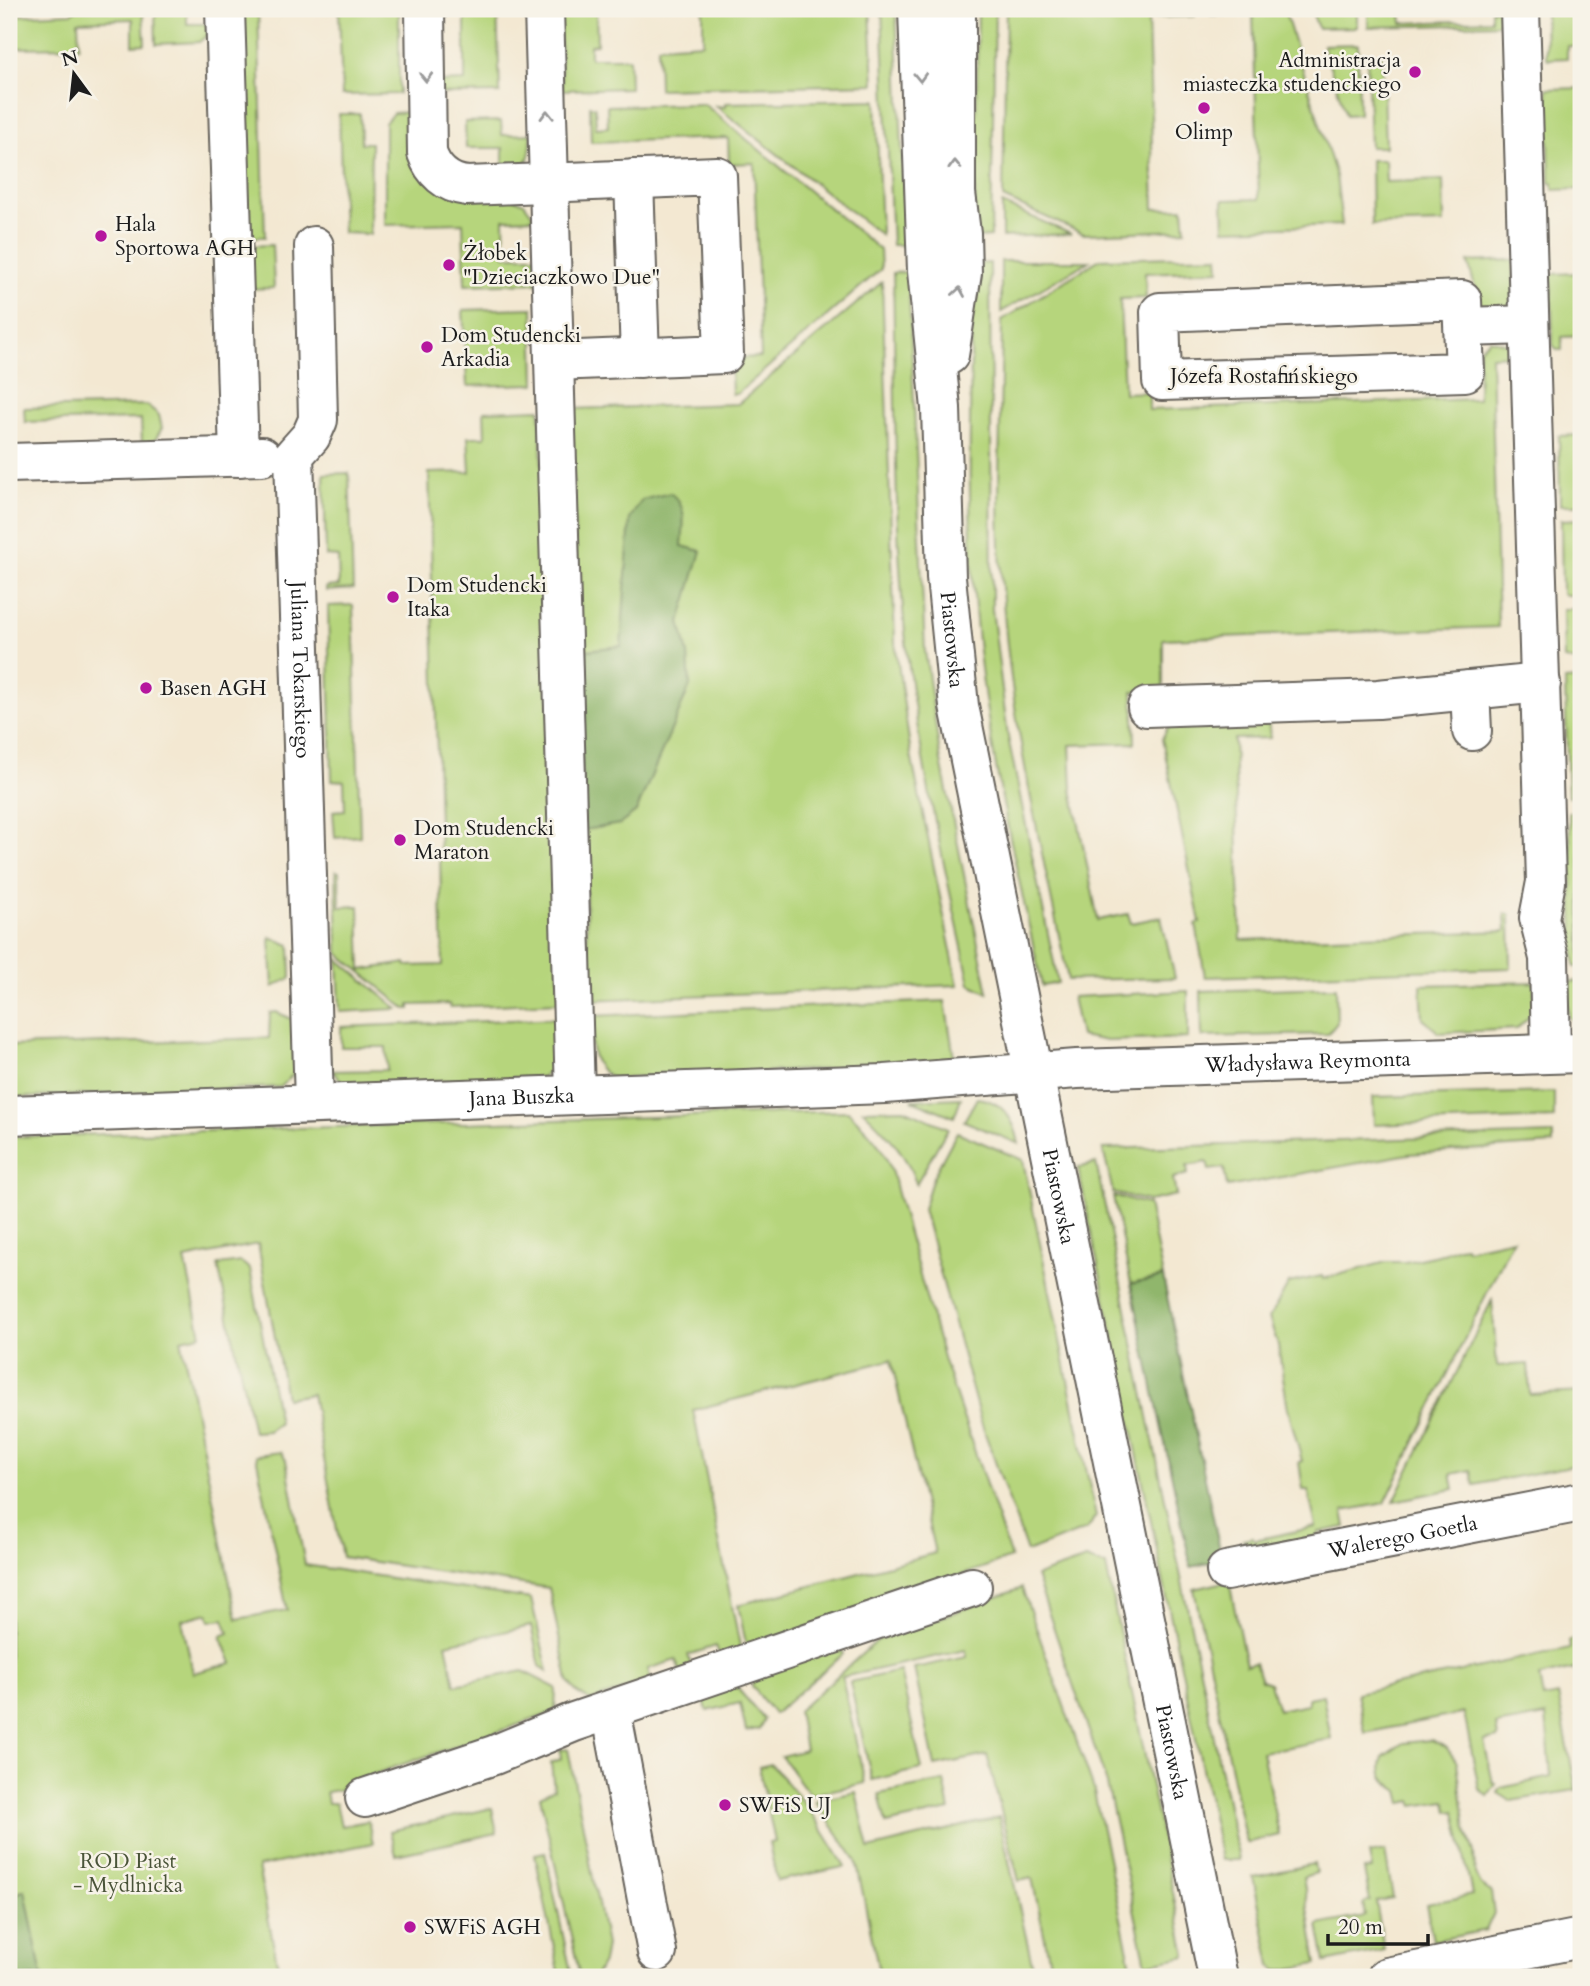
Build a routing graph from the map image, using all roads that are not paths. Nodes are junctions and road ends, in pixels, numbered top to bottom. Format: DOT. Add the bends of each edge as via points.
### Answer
graph roads {
  1 [pos="225,9"];
  2 [pos="425,9"];
  3 [pos="544,9"];
  4 [pos="918,9"];
  5 [pos="956,9"];
  6 [pos="1520,9"];
  7 [pos="634,179"];
  8 [pos="548,184"];
  9 [pos="314,246"];
  10 [pos="1529,325"];
  11 [pos="1464,327"];
  12 [pos="640,358"];
  13 [pos="555,361"];
  14 [pos="941,408"];
  15 [pos="294,455"];
  16 [pos="239,457"];
  17 [pos="9,463"];
  18 [pos="1541,682"];
  19 [pos="1470,690"];
  20 [pos="1147,707"];
  21 [pos="1472,731"];
  22 [pos="1566,1053"];
  23 [pos="1035,1073"];
  24 [pos="575,1094"];
  25 [pos="314,1102"];
  26 [pos="9,1115"];
  27 [pos="1581,1502"];
  28 [pos="1226,1571"];
  29 [pos="972,1587"];
  30 [pos="611,1710"];
  31 [pos="365,1798"];
  32 [pos="1581,1938"];
  33 [pos="657,1952"];
  34 [pos="1218,1977"];
  35 [pos="1387,1977"];
  1 -- 16 [label="street"];
  2 -- 8 [label="street, one-way" via="427,153 433,167 462,186"];
  8 -- 3 [label="street, one-way"];
  4 -- 14 [label="street, Piastowska, one-way" via="927,271"];
  14 -- 5 [label="street, Piastowska, one-way" via="962,274 956,193"];
  6 -- 10 [label="street"];
  7 -- 8 [label="street"];
  7 -- 12 [label="street"];
  7 -- 12 [label="street" via="718,176 724,354"];
  8 -- 13 [label="street"];
  9 -- 15 [label="street" via="318,421"];
  10 -- 11 [label="street"];
  10 -- 18 [label="street"];
  11 -- 11 [label="street, Józefa Rostafińskiego" via="1462,300 1160,312 1162,381 1465,372"];
  12 -- 13 [label="street"];
  13 -- 24 [label="street"];
  14 -- 23 [label="street, Piastowska" via="946,577 959,706"];
  15 -- 16 [label="street"];
  15 -- 25 [label="street, Juliana Tokarskiego"];
  16 -- 17 [label="street"];
  18 -- 19 [label="street"];
  18 -- 22 [label="street" via="1546,883 1539,918"];
  19 -- 20 [label="street" via="1378,699"];
  19 -- 21 [label="street"];
  22 -- 23 [label="street, Władysława Reymonta"];
  23 -- 24 [label="street, Jana Buszka" via="884,1084"];
  23 -- 34 [label="street, Piastowska"];
  24 -- 25 [label="street, Jana Buszka"];
  25 -- 26 [label="street, Jana Buszka"];
  27 -- 28 [label="street, Walerego Goetla"];
  29 -- 30 [label="street"];
  30 -- 31 [label="street"];
  30 -- 33 [label="street"];
  32 -- 35 [label="street"];
}
